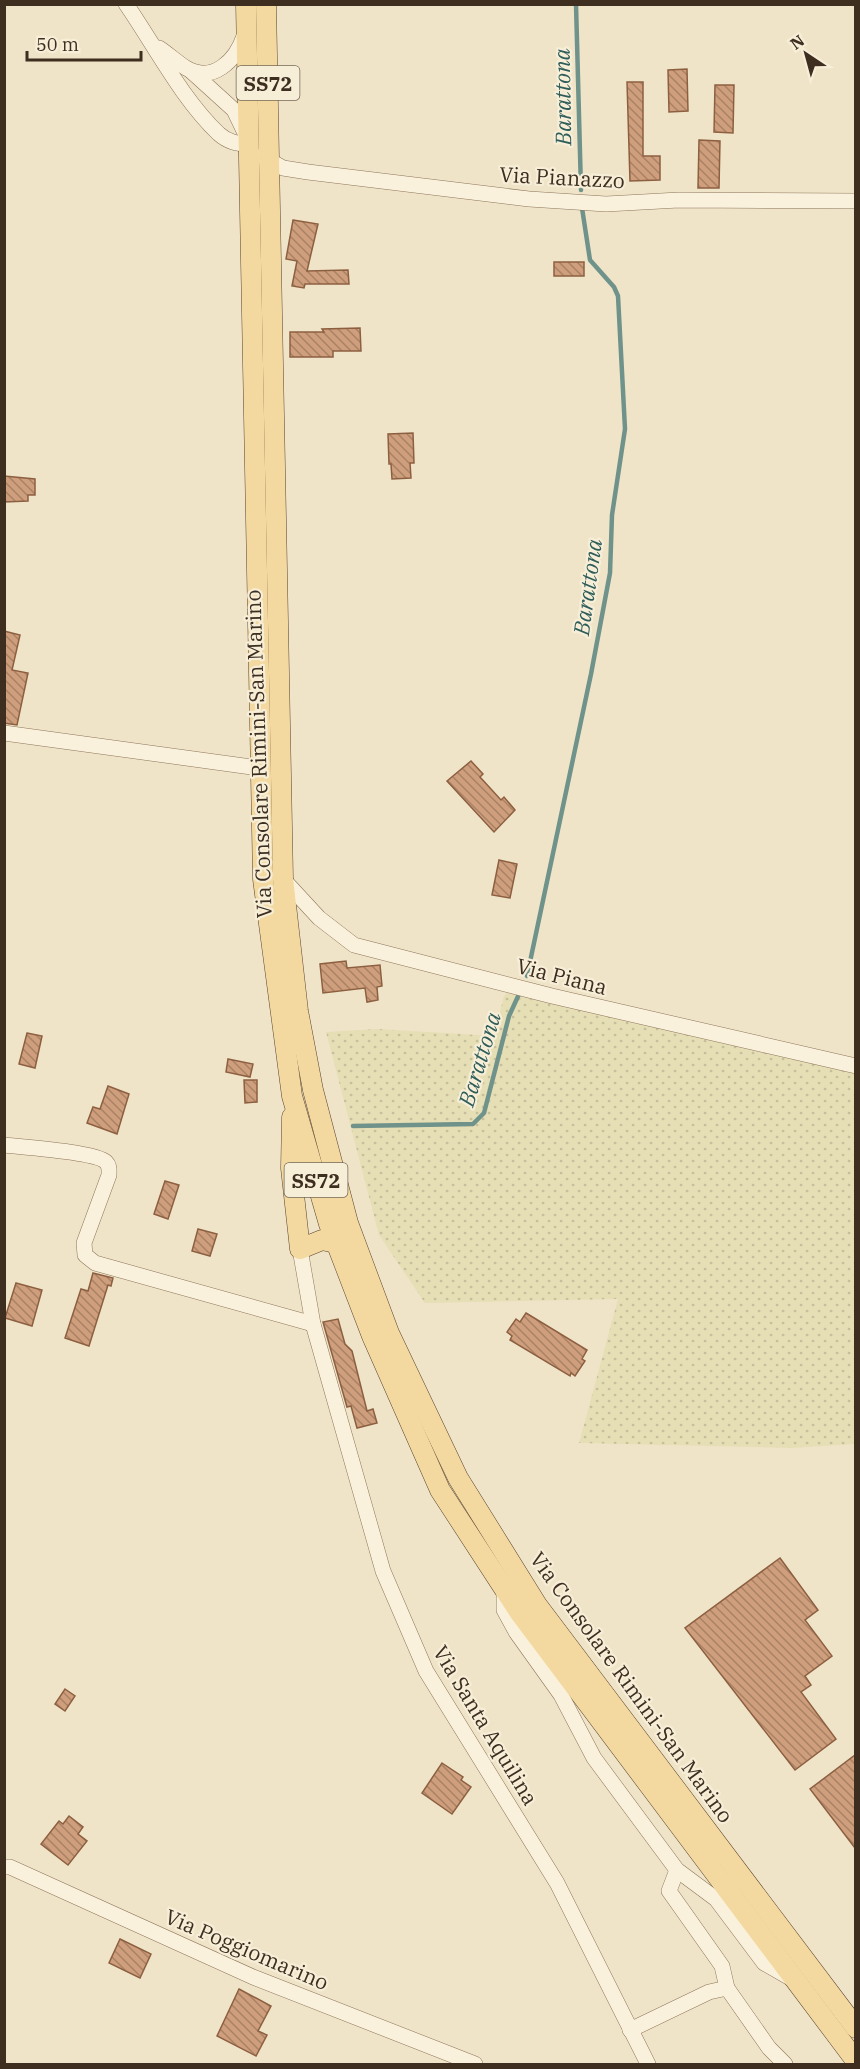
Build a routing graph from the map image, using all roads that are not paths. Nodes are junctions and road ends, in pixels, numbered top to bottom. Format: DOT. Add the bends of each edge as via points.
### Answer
graph roads {
  1 [pos="126,4"];
  2 [pos="246,4"];
  3 [pos="266,4"];
  4 [pos="246,29"];
  5 [pos="154,45"];
  6 [pos="188,69"];
  7 [pos="249,144"];
  8 [pos="269,161"];
  9 [pos="855,201"];
  10 [pos="4,733"];
  11 [pos="259,768"];
  12 [pos="283,879"];
  13 [pos="855,1066"];
  14 [pos="292,1096"];
  15 [pos="4,1145"];
  16 [pos="336,1243"];
  17 [pos="308,1245"];
  18 [pos="313,1324"];
  19 [pos="504,1589"];
  20 [pos="4,1867"];
  21 [pos="677,1870"];
  22 [pos="795,1981"];
  23 [pos="727,1988"];
  24 [pos="855,2028"];
  25 [pos="630,2030"];
  26 [pos="855,2061"];
  27 [pos="475,2064"];
  28 [pos="648,2064"];
  29 [pos="785,2064"];
  1 -- 5 [label="street"];
  2 -- 4 [label="main road, Via Consolare Rimini-San Marino / SS72"];
  3 -- 8 [label="main road, Via Consolare Rimini-San Marino / SS72"];
  4 -- 6 [label="street" via="232,61 217,71"];
  4 -- 7 [label="main road, Via Consolare Rimini-San Marino / SS72"];
  5 -- 6 [label="street"];
  5 -- 7 [label="street" via="219,134 234,144"];
  6 -- 7 [label="street" via="234,110"];
  7 -- 8 [label="street"];
  7 -- 11 [label="main road, Via Consolare Rimini-San Marino / SS72"];
  8 -- 9 [label="street, Via Pianazzo" via="308,172 529,200 606,204 678,200"];
  8 -- 12 [label="main road, Via Consolare Rimini-San Marino / SS72"];
  10 -- 11 [label="street, Via Consolare Rimini-San Marino"];
  11 -- 14 [label="main road, Via Consolare Rimini-San Marino / SS72" via="262,879"];
  12 -- 13 [label="street, Via Piana" via="319,918 354,945 552,996"];
  12 -- 24 [label="main road, Via Consolare Rimini-San Marino / SS72" via="298,1011 313,1090 348,1223 389,1333 458,1478 537,1605"];
  14 -- 16 [label="main road, Via Consolare Rimini-San Marino / SS72"];
  14 -- 17 [label="main road" via="291,1168"];
  15 -- 18 [label="street" via="105,1161 109,1175 84,1243 85,1255 95,1263"];
  16 -- 17 [label="main road"];
  16 -- 19 [label="main road, Via Consolare Rimini-San Marino / SS72" via="440,1490"];
  17 -- 18 [label="street, Via Santa Aquilina"];
  18 -- 25 [label="street, Via Santa Aquilina" via="383,1571 426,1671 557,1883"];
  19 -- 21 [label="street" via="504,1610 516,1632 561,1695 594,1758"];
  19 -- 22 [label="main road, Via Consolare Rimini-San Marino / SS72"];
  20 -- 27 [label="street, Via Poggiomarino" via="253,1977"];
  21 -- 22 [label="street" via="716,1899 764,1963"];
  21 -- 23 [label="street" via="669,1891 722,1966"];
  22 -- 26 [label="main road, Via Consolare Rimini-San Marino / SS72"];
  23 -- 25 [label="street" via="709,1992"];
  23 -- 29 [label="street" via="769,2048"];
  25 -- 28 [label="street, Via Santa Aquilina"];
}
